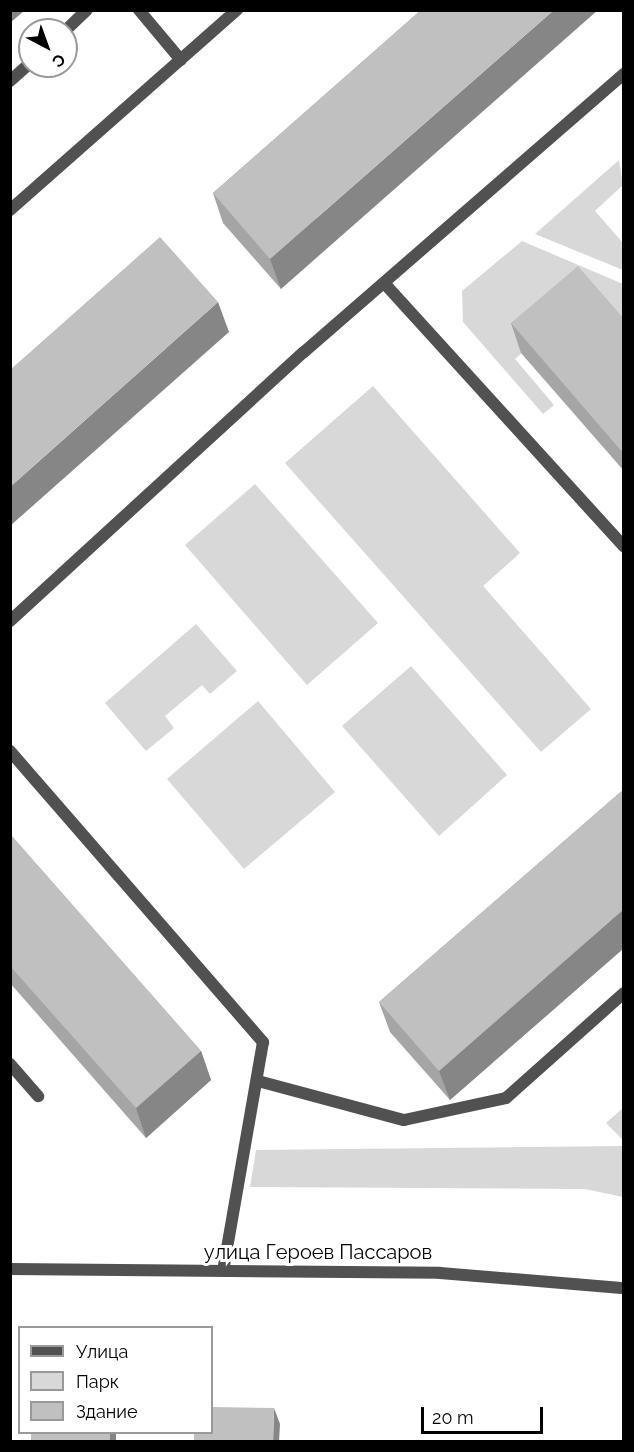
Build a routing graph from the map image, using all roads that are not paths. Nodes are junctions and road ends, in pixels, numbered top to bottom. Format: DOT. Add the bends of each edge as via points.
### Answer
graph roads {
  1 [pos="139,10"];
  2 [pos="237,10"];
  3 [pos="182,60"];
  4 [pos="624,74"];
  5 [pos="10,210"];
  6 [pos="385,284"];
  7 [pos="624,547"];
  8 [pos="10,621"];
  9 [pos="10,751"];
  10 [pos="624,993"];
  11 [pos="10,1064"];
  12 [pos="258,1081"];
  13 [pos="38,1096"];
  14 [pos="10,1269"];
  15 [pos="223,1271"];
  16 [pos="624,1288"];
  1 -- 3 [label="street"];
  2 -- 3 [label="street"];
  3 -- 5 [label="street"];
  4 -- 6 [label="street"];
  6 -- 7 [label="street"];
  6 -- 8 [label="street"];
  9 -- 12 [label="street" via="263,1042"];
  10 -- 12 [label="street" via="506,1098 404,1120"];
  11 -- 13 [label="street"];
  12 -- 15 [label="street"];
  14 -- 15 [label="street, улица Героев Пассаров"];
  15 -- 16 [label="street, улица Героев Пассаров" via="440,1273"];
}
